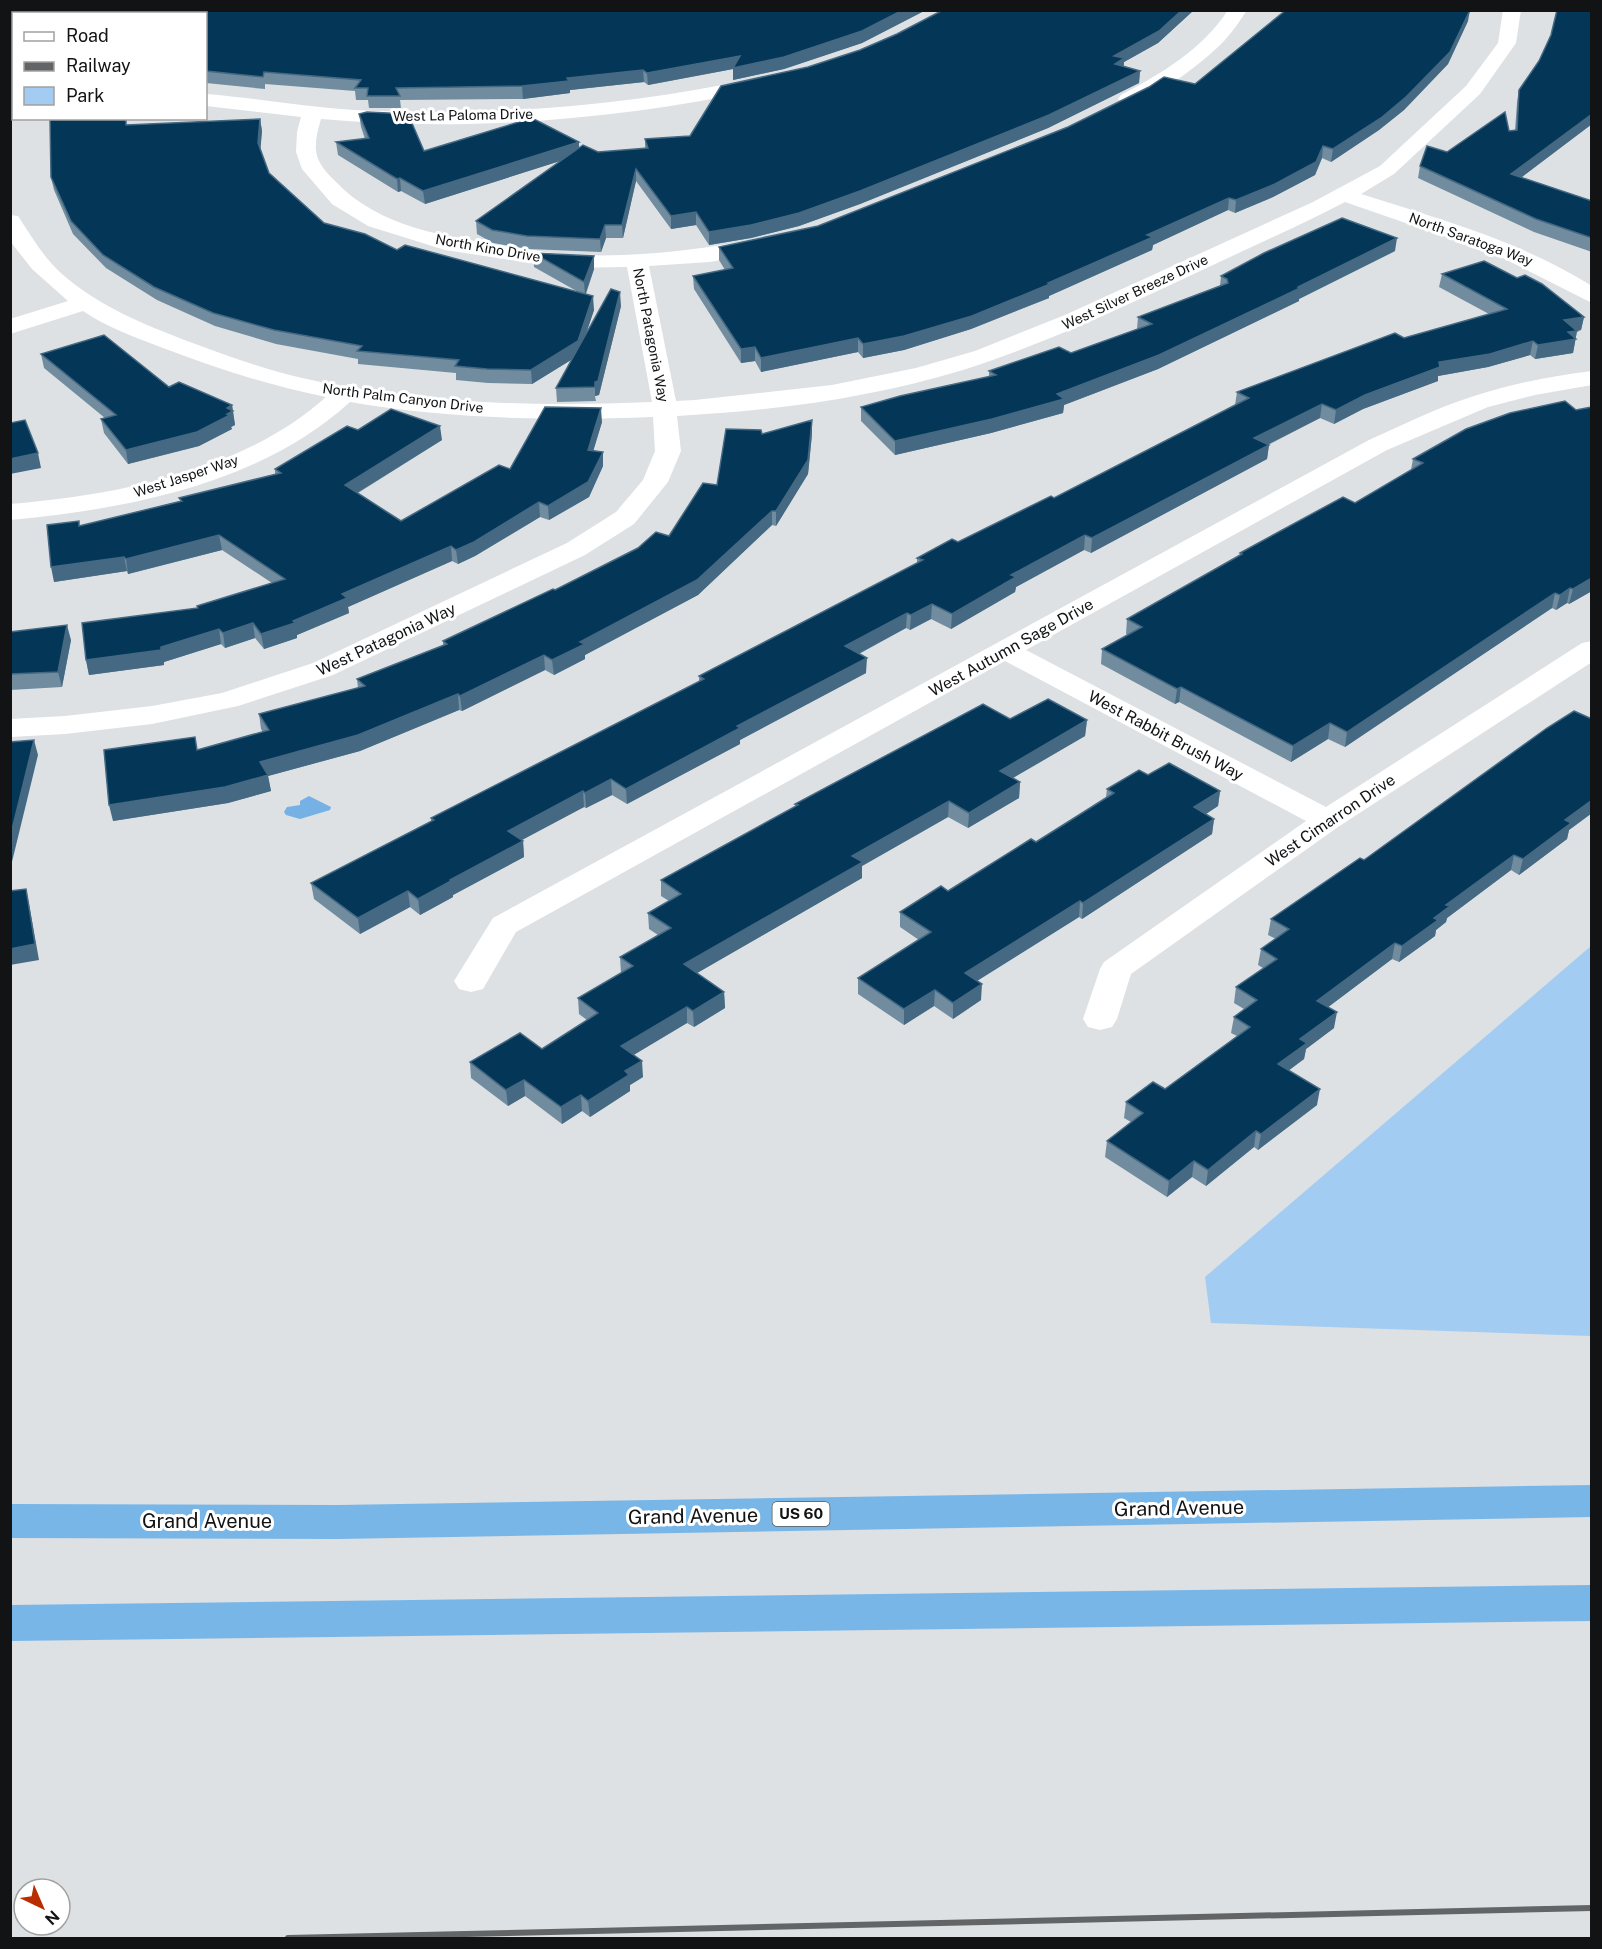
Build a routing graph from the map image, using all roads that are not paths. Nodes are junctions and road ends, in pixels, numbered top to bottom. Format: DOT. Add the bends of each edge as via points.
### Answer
graph roads {
  1 [pos="1238,10"];
  2 [pos="1512,10"];
  3 [pos="781,78"];
  4 [pos="207,100"];
  5 [pos="1112,107"];
  6 [pos="613,109"];
  7 [pos="313,111"];
  8 [pos="624,127"];
  9 [pos="1343,195"];
  10 [pos="10,221"];
  11 [pos="777,241"];
  12 [pos="637,260"];
  13 [pos="1592,296"];
  14 [pos="85,303"];
  15 [pos="10,327"];
  16 [pos="1592,378"];
  17 [pos="344,394"];
  18 [pos="665,411"];
  19 [pos="10,512"];
  20 [pos="1592,649"];
  21 [pos="1005,650"];
  22 [pos="1578,673"];
  23 [pos="10,728"];
  24 [pos="1327,820"];
  25 [pos="471,981"];
  26 [pos="1100,1019"];
  27 [pos="1592,1501"];
  28 [pos="10,1521"];
  29 [pos="1592,1603"];
  30 [pos="10,1623"];
  1 -- 5 [label="street" via="1196,55"];
  2 -- 9 [label="street, West Silver Breeze Drive" via="1507,44 1473,90 1387,170"];
  3 -- 6 [label="street, West La Paloma Drive"];
  4 -- 7 [label="street, West La Paloma Drive"];
  6 -- 7 [label="street, West La Paloma Drive" via="486,118 353,116"];
  6 -- 8 [label="street"];
  7 -- 12 [label="street, North Kino Drive" via="306,152 312,169 340,199 376,222 445,243 515,255 564,261"];
  9 -- 13 [label="street, North Saratoga Way" via="1523,256"];
  9 -- 18 [label="street, West Silver Breeze Drive" via="1008,348 924,374 831,393"];
  10 -- 14 [label="street, North Palm Canyon Drive" via="35,259"];
  11 -- 12 [label="street, North Kino Drive" via="710,255"];
  12 -- 18 [label="street, North Patagonia Way"];
  14 -- 15 [label="street"];
  14 -- 17 [label="street, North Palm Canyon Drive" via="115,321 215,360 297,385"];
  16 -- 21 [label="street, West Autumn Sage Drive" via="1480,402 1408,431"];
  17 -- 18 [label="street, North Palm Canyon Drive" via="518,410"];
  17 -- 19 [label="street, West Jasper Way" via="287,437 193,477 66,507"];
  18 -- 23 [label="street, West Patagonia Way" via="668,451 655,482 626,518 523,575 323,669 228,700 152,715"];
  20 -- 22 [label="street, West Cimarron Drive"];
  21 -- 24 [label="street, West Rabbit Brush Way"];
  21 -- 25 [label="street, West Autumn Sage Drive" via="504,925"];
  22 -- 24 [label="street, West Cimarron Drive"];
  24 -- 26 [label="street, West Cimarron Drive" via="1116,969"];
  27 -- 28 [label="highway, Grand Avenue / US 60" via="338,1522"];
  29 -- 30 [label="highway"];
}
